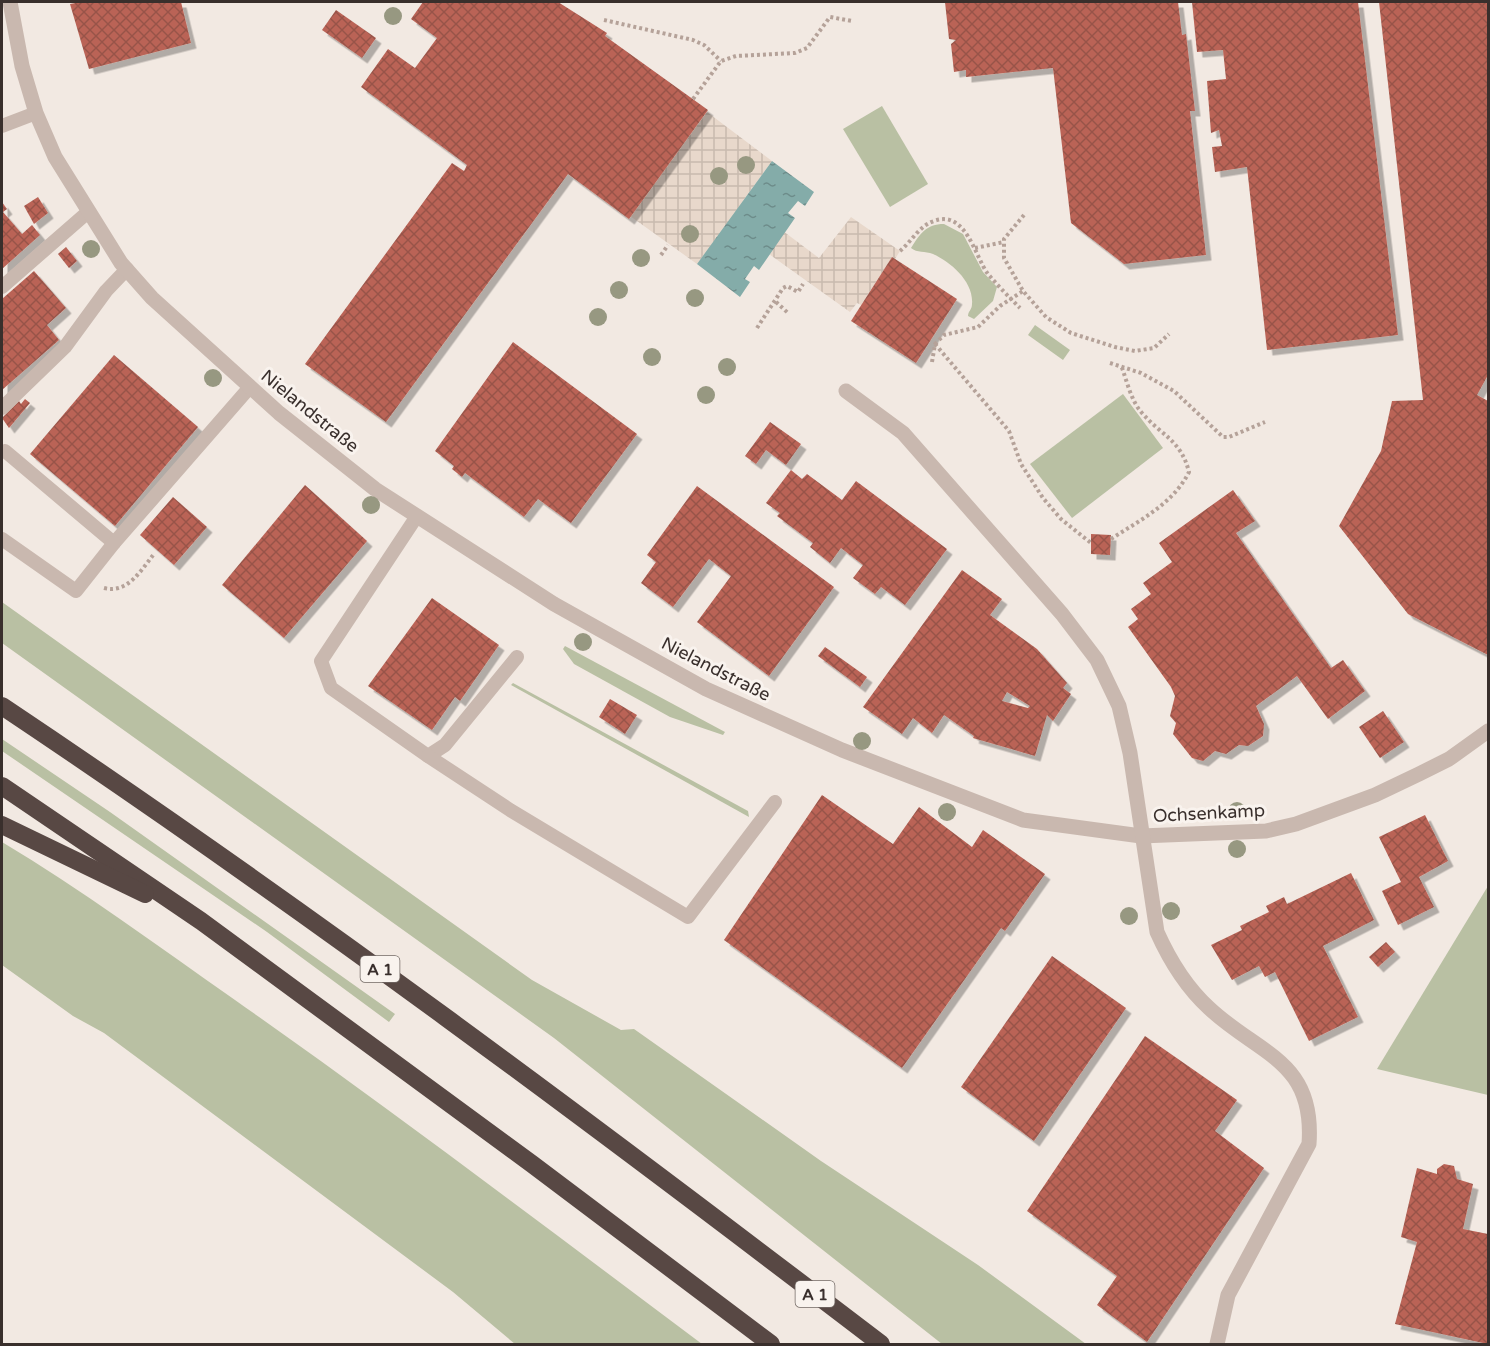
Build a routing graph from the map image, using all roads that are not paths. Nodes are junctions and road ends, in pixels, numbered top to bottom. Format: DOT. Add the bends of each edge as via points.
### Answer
graph roads {
  1 [pos="10,2"];
  2 [pos="36,113"];
  3 [pos="2,126"];
  4 [pos="88,212"];
  5 [pos="127,269"];
  6 [pos="2,287"];
  7 [pos="250,387"];
  8 [pos="846,391"];
  9 [pos="2,408"];
  10 [pos="5,452"];
  11 [pos="417,516"];
  12 [pos="2,539"];
  13 [pos="114,543"];
  14 [pos="517,657"];
  15 [pos="2,706"];
  16 [pos="1488,731"];
  17 [pos="428,756"];
  18 [pos="2,786"];
  19 [pos="775,802"];
  20 [pos="2,825"];
  21 [pos="1141,836"];
  22 [pos="201,921"];
  23 [pos="771,1344"];
  24 [pos="881,1344"];
  25 [pos="1216,1344"];
  1 -- 2 [label="street, Nielandstraße"];
  2 -- 3 [label="lane"];
  2 -- 4 [label="street, Nielandstraße" via="55,157"];
  4 -- 5 [label="street, Nielandstraße"];
  4 -- 6 [label="lane"];
  5 -- 7 [label="street, Nielandstraße" via="160,306"];
  5 -- 9 [label="lane" via="65,347"];
  7 -- 11 [label="street, Nielandstraße" via="375,489"];
  7 -- 13 [label="lane"];
  8 -- 21 [label="street" via="903,433 1062,614 1096,660 1119,706 1130,753"];
  10 -- 13 [label="lane"];
  11 -- 17 [label="lane" via="321,661 331,688"];
  11 -- 21 [label="street, Nielandstraße" via="537,593 695,683 842,750 1023,820"];
  12 -- 13 [label="lane" via="76,591"];
  14 -- 17 [label="lane" via="445,745"];
  15 -- 24 [label="highway, A 1" via="142,800 420,998"];
  16 -- 21 [label="street, Ochsenkamp" via="1449,759 1419,774 1296,825 1266,831"];
  17 -- 19 [label="lane" via="688,917"];
  18 -- 22 [label="highway"];
  20 -- 22 [label="highway"];
  21 -- 25 [label="street, Ochsenkamp" via="1157,932 1176,970 1209,1008 1285,1063 1297,1081 1310,1122 1309,1144 1228,1295"];
  22 -- 23 [label="highway"];
}
